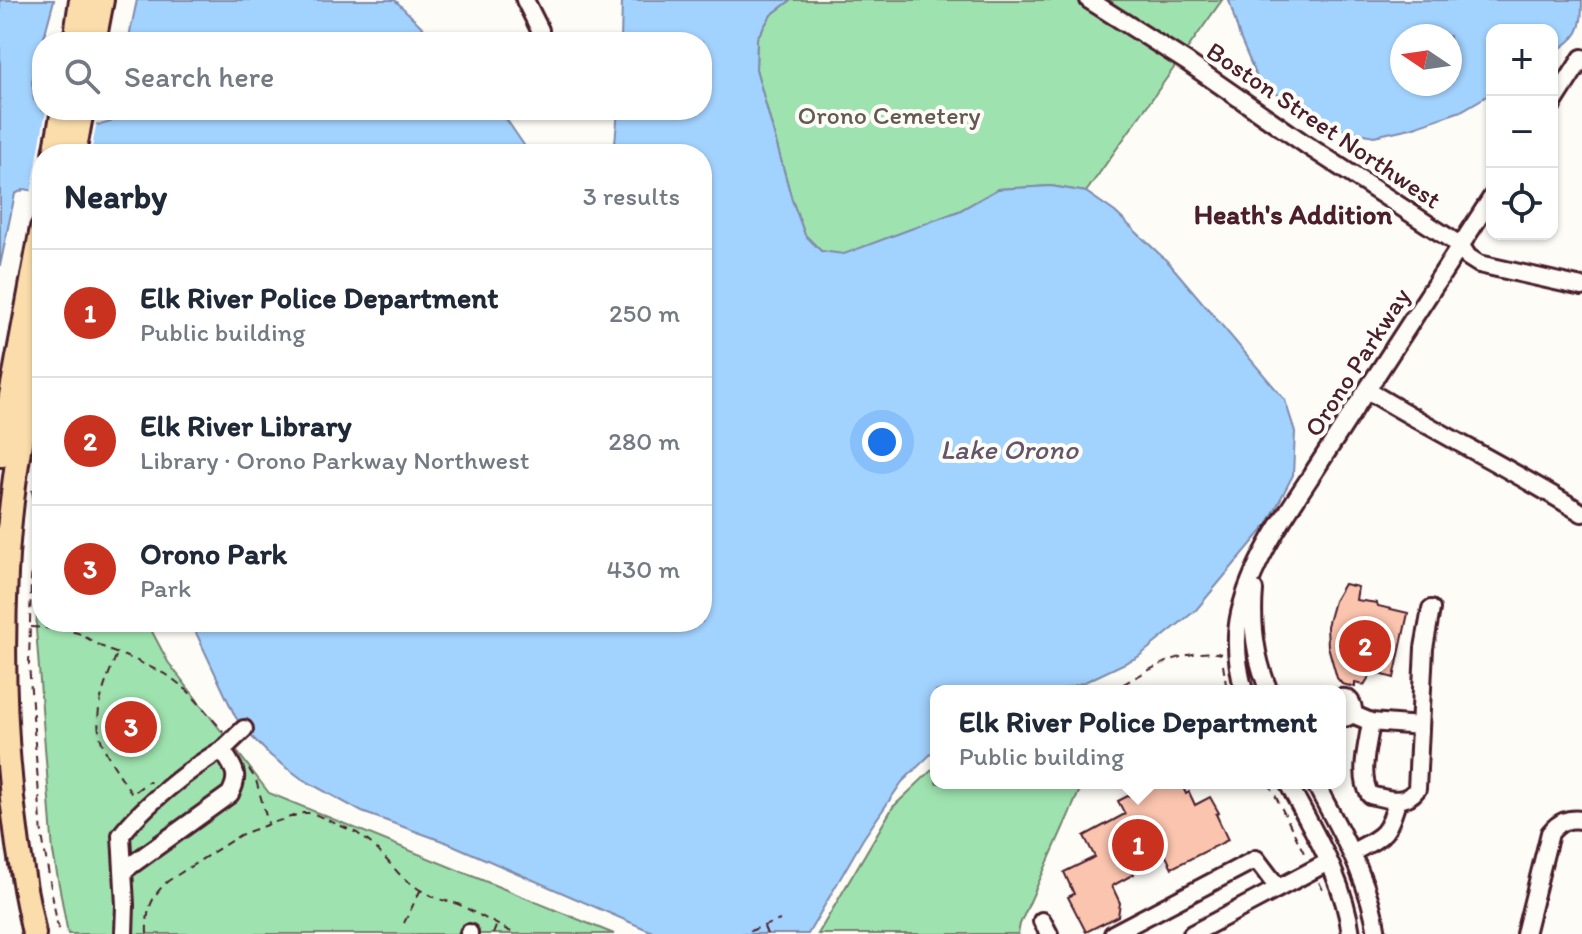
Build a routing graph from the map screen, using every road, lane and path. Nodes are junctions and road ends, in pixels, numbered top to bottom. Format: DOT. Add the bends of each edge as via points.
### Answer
graph roads {
  1 [pos="81,0"];
  2 [pos="102,0"];
  3 [pos="525,0"];
  4 [pos="1089,0"];
  5 [pos="540,30"];
  6 [pos="76,32"];
  7 [pos="96,32"];
  8 [pos="1582,58"];
  9 [pos="1558,96"];
  10 [pos="61,120"];
  11 [pos="80,120"];
  12 [pos="57,144"];
  13 [pos="76,144"];
  14 [pos="1486,206"];
  15 [pos="1461,246"];
  16 [pos="32,282"];
  17 [pos="1582,287"];
  18 [pos="32,379"];
  19 [pos="1367,390"];
  20 [pos="0,455"];
  21 [pos="31,483"];
  22 [pos="32,488"];
  23 [pos="1582,513"];
  24 [pos="1264,553"];
  25 [pos="32,585"];
  26 [pos="1431,609"];
  27 [pos="29,627"];
  28 [pos="32,627"];
  29 [pos="74,632"];
  30 [pos="1222,653"];
  31 [pos="117,654"];
  32 [pos="1223,666"];
  33 [pos="1123,685"];
  34 [pos="1226,685"];
  35 [pos="1243,685"];
  36 [pos="1267,685"];
  37 [pos="1346,699"];
  38 [pos="1346,716"];
  39 [pos="1371,722"];
  40 [pos="1420,726"];
  41 [pos="244,729"];
  42 [pos="224,742"];
  43 [pos="244,760"];
  44 [pos="149,781"];
  45 [pos="1291,789"];
  46 [pos="1318,789"];
  47 [pos="1397,801"];
  48 [pos="1582,820"];
  49 [pos="269,824"];
  50 [pos="1351,853"];
  51 [pos="1328,862"];
  52 [pos="123,871"];
  53 [pos="1278,888"];
  54 [pos="420,890"];
  55 [pos="780,920"];
  56 [pos="404,923"];
  57 [pos="498,924"];
  58 [pos="764,926"];
  59 [pos="750,931"];
  60 [pos="34,934"];
  61 [pos="61,934"];
  62 [pos="124,934"];
  63 [pos="147,934"];
  64 [pos="493,934"];
  65 [pos="515,934"];
  66 [pos="767,934"];
  67 [pos="1113,934"];
  68 [pos="1192,934"];
  69 [pos="1351,934"];
  70 [pos="1377,934"];
  71 [pos="1525,934"];
  1 -- 6 [label="highway"];
  2 -- 7 [label="highway"];
  3 -- 5 [label="street"];
  4 -- 15 [label="street, Boston Street Northwest"];
  8 -- 9 [label="street"];
  10 -- 12 [label="highway"];
  11 -- 13 [label="highway"];
  14 -- 15 [label="street, Orono Parkway"];
  15 -- 17 [label="street, Boston Street Northwest" via="1479,264"];
  15 -- 19 [label="street, Orono Parkway"];
  16 -- 20 [label="highway"];
  18 -- 60 [label="highway" via="10,518 3,644 9,788"];
  19 -- 23 [label="street"];
  19 -- 24 [label="street, Orono Parkway"];
  21 -- 22 [label="path"];
  24 -- 35 [label="street" via="1240,614 1236,654"];
  24 -- 36 [label="street" via="1252,610"];
  25 -- 27 [label="path"];
  26 -- 40 [label="street"];
  27 -- 28 [label="path"];
  27 -- 61 [label="path" via="42,835"];
  29 -- 31 [label="path"];
  30 -- 33 [label="path" via="1179,656"];
  31 -- 42 [label="path" via="169,676 188,691"];
  31 -- 44 [label="path" via="103,690 99,732 132,794"];
  32 -- 34 [label="path"];
  37 -- 38 [label="street" via="1353,704"];
  38 -- 39 [label="street"];
  39 -- 40 [label="street"];
  39 -- 47 [label="street" via="1365,787 1370,795"];
  40 -- 47 [label="street" via="1417,789"];
  41 -- 42 [label="street"];
  42 -- 52 [label="street" via="121,835"];
  42 -- 52 [label="street" via="235,770 230,794"];
  43 -- 49 [label="path"];
  45 -- 51 [label="street"];
  46 -- 50 [label="street"];
  47 -- 50 [label="street" via="1384,835"];
  48 -- 71 [label="street" via="1565,820 1550,833"];
  49 -- 54 [label="path" via="312,813 357,833"];
  49 -- 63 [label="path" via="240,835 158,890 149,904"];
  50 -- 70 [label="street" via="1369,895"];
  51 -- 53 [label="street"];
  51 -- 69 [label="street" via="1341,889"];
  52 -- 62 [label="street"];
  53 -- 67 [label="street" via="1256,859"];
  53 -- 68 [label="street"];
  54 -- 56 [label="path"];
  54 -- 57 [label="path"];
  55 -- 58 [label="path"];
  57 -- 64 [label="path"];
  57 -- 65 [label="path"];
  58 -- 59 [label="path"];
  58 -- 66 [label="path"];
}
